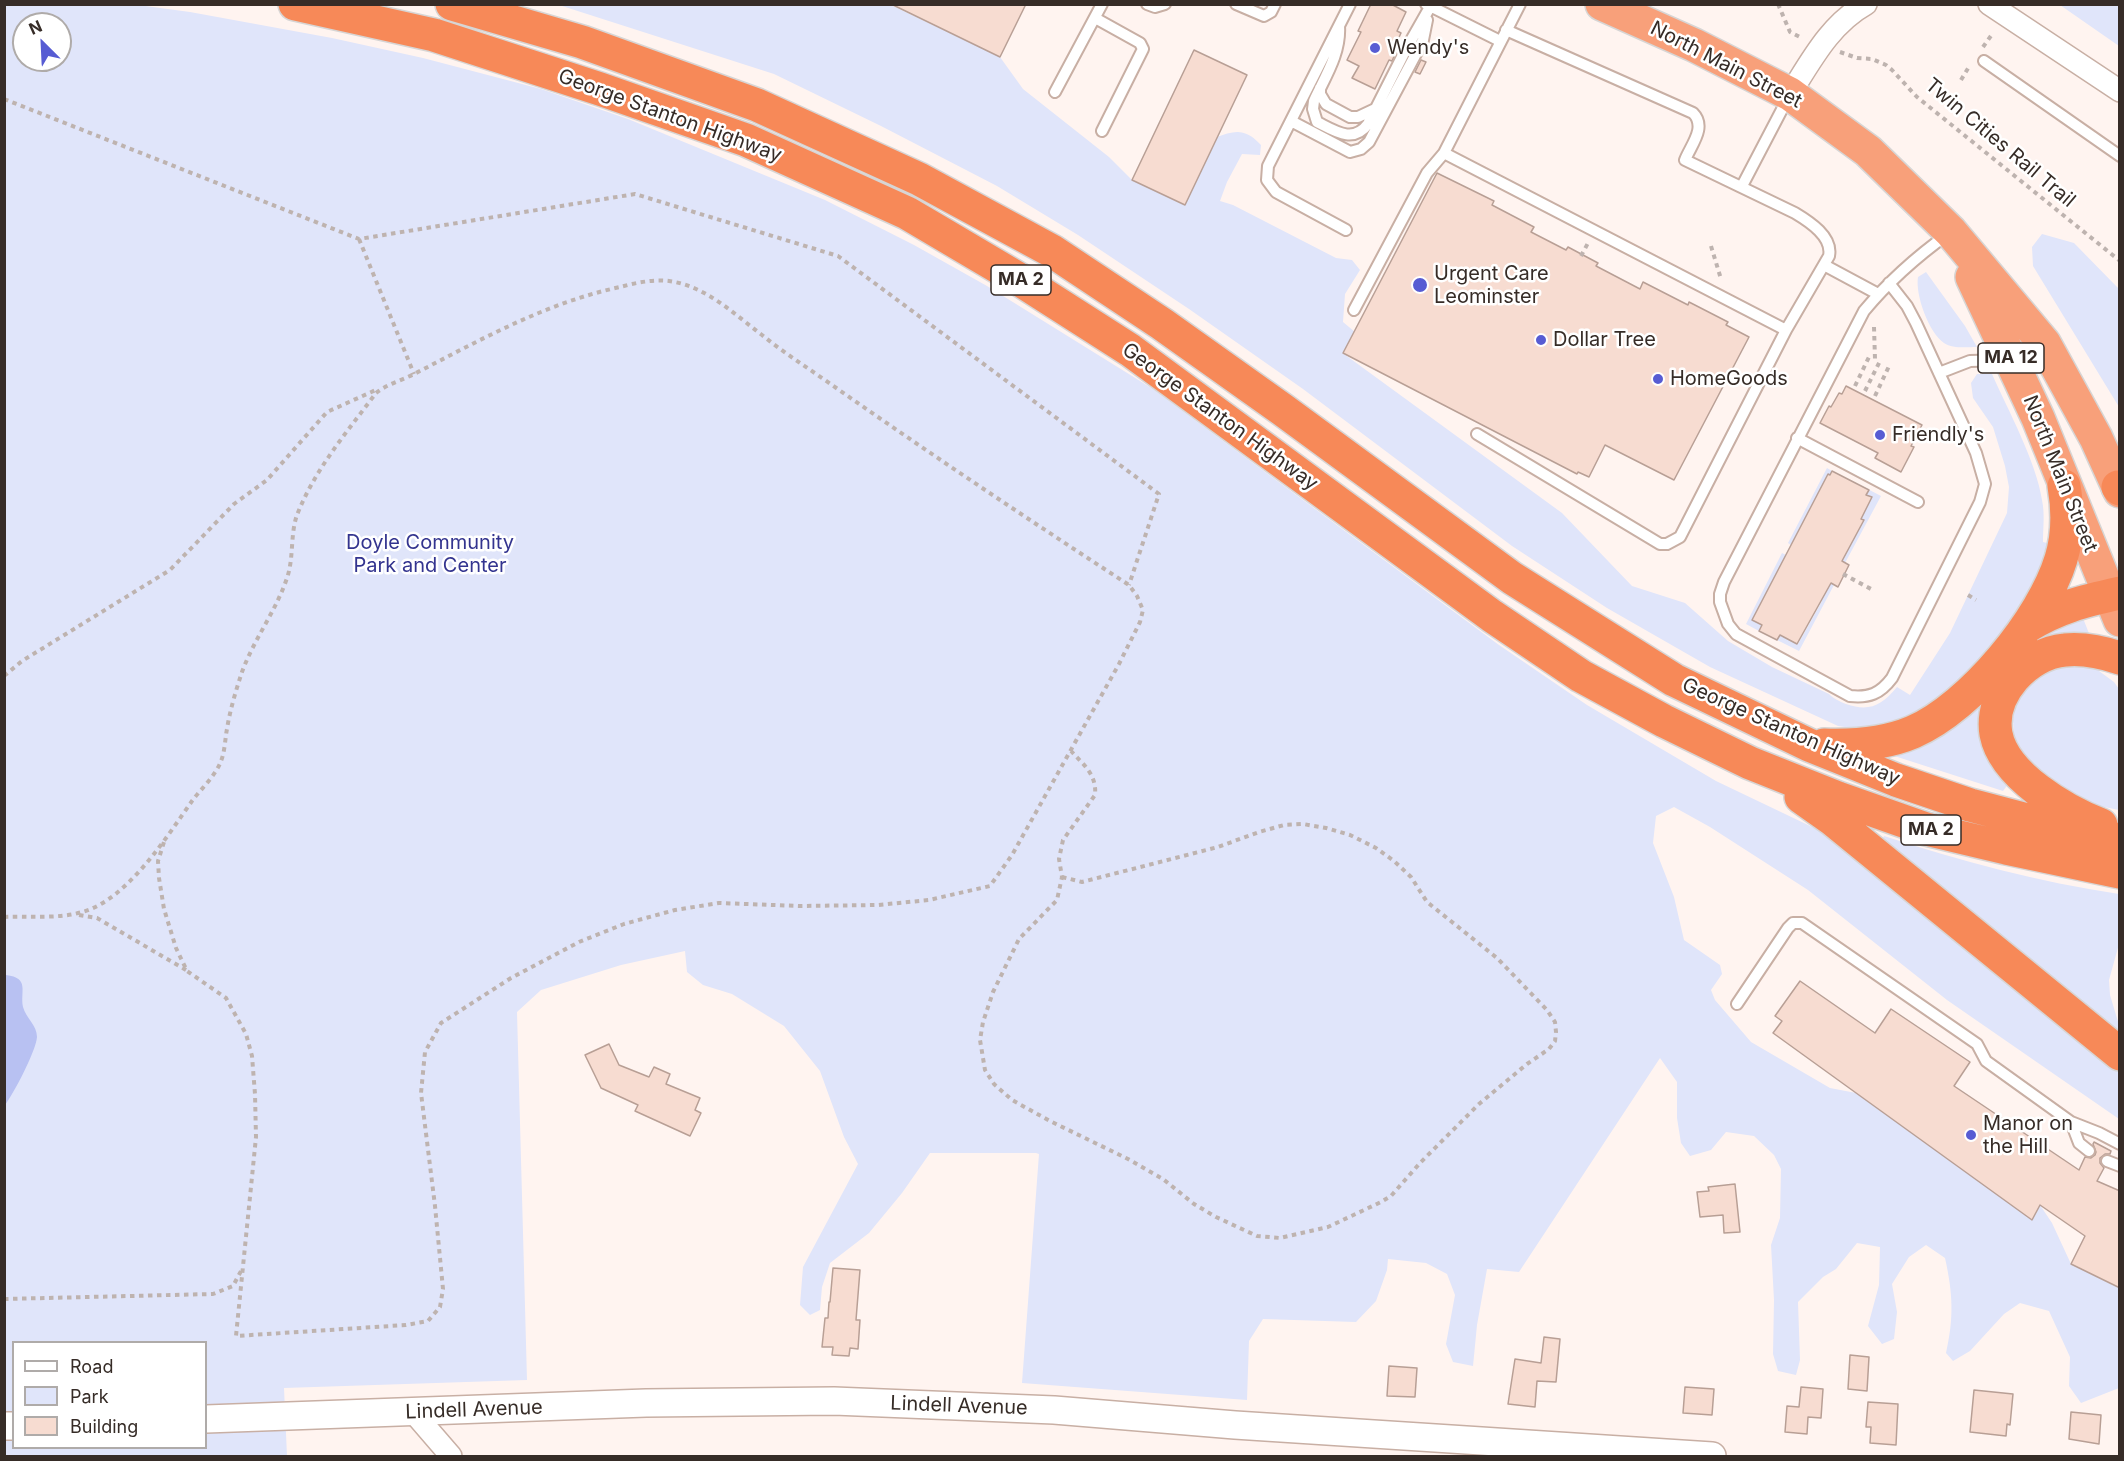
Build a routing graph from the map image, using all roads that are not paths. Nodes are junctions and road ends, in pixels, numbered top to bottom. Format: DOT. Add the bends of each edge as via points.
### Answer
graph roads {
  1 [pos="295,4"];
  2 [pos="452,4"];
  3 [pos="1102,4"];
  4 [pos="1147,4"];
  5 [pos="1166,4"];
  6 [pos="1236,4"];
  7 [pos="1275,4"];
  8 [pos="1350,4"];
  9 [pos="1520,4"];
  10 [pos="1602,4"];
  11 [pos="1866,4"];
  12 [pos="1989,4"];
  13 [pos="1428,6"];
  14 [pos="1095,18"];
  15 [pos="1339,26"];
  16 [pos="1506,30"];
  17 [pos="1500,41"];
  18 [pos="1984,61"];
  19 [pos="1320,88"];
  20 [pos="2120,91"];
  21 [pos="1055,92"];
  22 [pos="1790,94"];
  23 [pos="1376,109"];
  24 [pos="1291,121"];
  25 [pos="1102,131"];
  26 [pos="1444,153"];
  27 [pos="2120,156"];
  28 [pos="1742,186"];
  29 [pos="1346,230"];
  30 [pos="1951,232"];
  31 [pos="1824,265"];
  32 [pos="1889,283"];
  33 [pos="1876,297"];
  34 [pos="1354,310"];
  35 [pos="1786,330"];
  36 [pos="2012,360"];
  37 [pos="1939,373"];
  38 [pos="1477,434"];
  39 [pos="1797,438"];
  40 [pos="2064,486"];
  41 [pos="2119,489"];
  42 [pos="1918,502"];
  43 [pos="2116,603"];
  44 [pos="2026,627"];
  45 [pos="2120,658"];
  46 [pos="1809,745"];
  47 [pos="1750,763"];
  48 [pos="2120,831"];
  49 [pos="2120,840"];
  50 [pos="2120,872"];
  51 [pos="1737,1004"];
  52 [pos="2120,1054"];
  53 [pos="2071,1122"];
  54 [pos="2120,1144"];
  55 [pos="2089,1151"];
  56 [pos="2107,1161"];
  57 [pos="2120,1166"];
  58 [pos="413,1412"];
  59 [pos="207,1419"];
  60 [pos="451,1456"];
  61 [pos="1712,1456"];
  1 -- 47 [label="highway, George Stanton Highway / MA 2" via="434,35 600,88 746,140 907,213 1130,350 1492,616 1581,676"];
  2 -- 46 [label="highway, George Stanton Highway / MA 2" via="582,42 757,105 919,179 1052,251 1264,396 1512,578 1674,680"];
  3 -- 14 [label="lane"];
  4 -- 5 [label="lane"];
  6 -- 7 [label="lane" via="1264,16"];
  8 -- 15 [label="lane"];
  9 -- 16 [label="lane"];
  10 -- 22 [label="highway, North Main Street / MA 12"];
  11 -- 22 [label="street" via="1836,27"];
  12 -- 20 [label="street"];
  13 -- 17 [label="lane"];
  13 -- 23 [label="lane"];
  13 -- 24 [label="lane" via="1423,40 1365,146 1350,152"];
  14 -- 21 [label="lane"];
  14 -- 25 [label="lane" via="1140,43 1143,49"];
  15 -- 19 [label="lane" via="1337,50"];
  15 -- 24 [label="lane"];
  16 -- 17 [label="lane"];
  16 -- 28 [label="lane" via="1693,113 1698,117 1699,130 1684,160"];
  17 -- 26 [label="lane"];
  18 -- 27 [label="lane"];
  19 -- 23 [label="lane" via="1326,104 1350,117"];
  19 -- 23 [label="lane" via="1314,101 1314,117 1343,135 1364,129"];
  22 -- 28 [label="lane"];
  22 -- 30 [label="highway, North Main Street / MA 12" via="1868,151"];
  24 -- 29 [label="lane" via="1268,166 1267,180 1276,192"];
  26 -- 34 [label="lane" via="1427,173"];
  26 -- 35 [label="lane"];
  28 -- 31 [label="lane" via="1812,225 1830,247"];
  30 -- 32 [label="lane" via="1917,256"];
  30 -- 36 [label="highway, North Main Street / MA 12"];
  30 -- 41 [label="highway, North Main Street / MA 12" via="2044,343"];
  31 -- 33 [label="lane"];
  31 -- 35 [label="lane"];
  32 -- 33 [label="lane"];
  32 -- 37 [label="lane" via="1907,306"];
  33 -- 39 [label="lane" via="1849,339"];
  35 -- 38 [label="lane" via="1680,537 1667,544 1660,544"];
  36 -- 37 [label="lane" via="1981,359"];
  36 -- 40 [label="highway, North Main Street / MA 12"];
  37 -- 39 [label="lane" via="1976,453 1983,473 1983,492 1892,678 1872,696 1850,696 1752,643 1736,634 1724,615 1720,594 1724,582"];
  39 -- 42 [label="lane"];
  40 -- 43 [label="highway, North Main Street / MA 12"];
  40 -- 44 [label="highway" via="2067,513 2061,558"];
  43 -- 44 [label="highway" via="2090,598"];
  44 -- 46 [label="highway" via="1964,699 1929,724 1903,736 1876,742"];
  45 -- 48 [label="highway" via="2101,652 2063,650 2025,666 2005,690 1996,734 2016,769 2035,788 2082,817"];
  46 -- 49 [label="highway, George Stanton Highway / MA 2" via="1970,805"];
  47 -- 50 [label="highway, George Stanton Highway / MA 2" via="1926,829"];
  47 -- 52 [label="highway" via="1833,819"];
  51 -- 53 [label="lane" via="1788,928 1798,921 1977,1044 1986,1061"];
  53 -- 54 [label="lane"];
  53 -- 55 [label="lane" via="2079,1143"];
  56 -- 57 [label="lane"];
  58 -- 59 [label="street, Lindell Avenue"];
  58 -- 60 [label="street"];
  58 -- 61 [label="street, Lindell Avenue" via="834,1401 1054,1410"];
}
